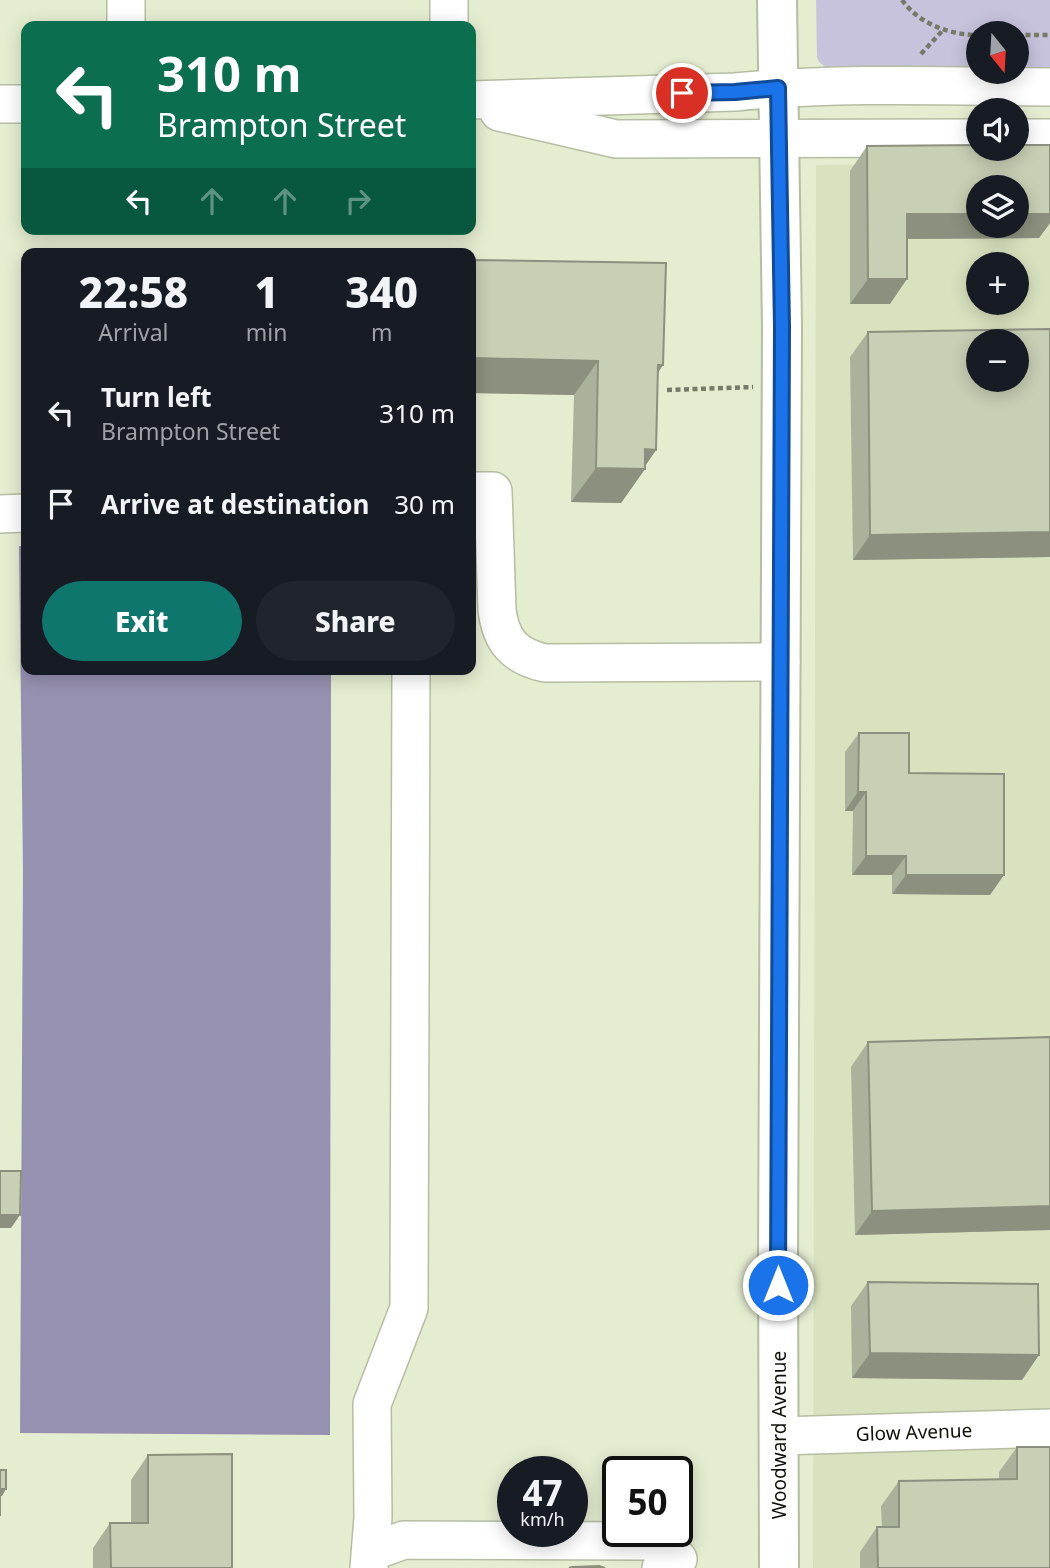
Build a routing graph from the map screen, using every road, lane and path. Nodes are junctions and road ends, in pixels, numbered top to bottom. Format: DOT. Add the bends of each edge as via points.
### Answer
graph roads {
  1 [pos="126,0"];
  2 [pos="449,0"];
  3 [pos="777,0"];
  4 [pos="902,0"];
  5 [pos="126,21"];
  6 [pos="449,21"];
  7 [pos="966,35"];
  8 [pos="1029,35"];
  9 [pos="1050,35"];
  10 [pos="1050,86"];
  11 [pos="778,88"];
  12 [pos="476,100"];
  13 [pos="0,104"];
  14 [pos="21,104"];
  15 [pos="476,107"];
  16 [pos="966,138"];
  17 [pos="1029,138"];
  18 [pos="1050,138"];
  19 [pos="779,139"];
  20 [pos="782,386"];
  21 [pos="667,390"];
  22 [pos="476,491"];
  23 [pos="21,513"];
  24 [pos="0,514"];
  25 [pos="780,662"];
  26 [pos="411,675"];
  27 [pos="1050,1428"];
  28 [pos="779,1436"];
  29 [pos="378,1563"];
  30 [pos="661,1568"];
  31 [pos="779,1568"];
  1 -- 5 [label="street"];
  2 -- 6 [label="street"];
  3 -- 11 [label="main road, Woodward Avenue"];
  4 -- 7 [label="path" via="933,26"];
  8 -- 9 [label="path"];
  10 -- 11 [label="street"];
  11 -- 12 [label="street"];
  11 -- 19 [label="main road, Woodward Avenue"];
  13 -- 14 [label="street"];
  15 -- 19 [label="street" via="616,139"];
  16 -- 19 [label="street"];
  17 -- 18 [label="street"];
  19 -- 20 [label="main road, Woodward Avenue"];
  20 -- 21 [label="path"];
  20 -- 25 [label="main road, Woodward Avenue"];
  22 -- 25 [label="street" via="493,491 499,626 505,640 530,660"];
  23 -- 24 [label="street"];
  25 -- 28 [label="main road, Woodward Avenue"];
  26 -- 29 [label="street" via="409,1308 372,1404"];
  27 -- 28 [label="street, Glow Avenue"];
  28 -- 31 [label="main road, Woodward Avenue"];
  29 -- 30 [label="street" via="404,1540 652,1541 678,1559"];
}
